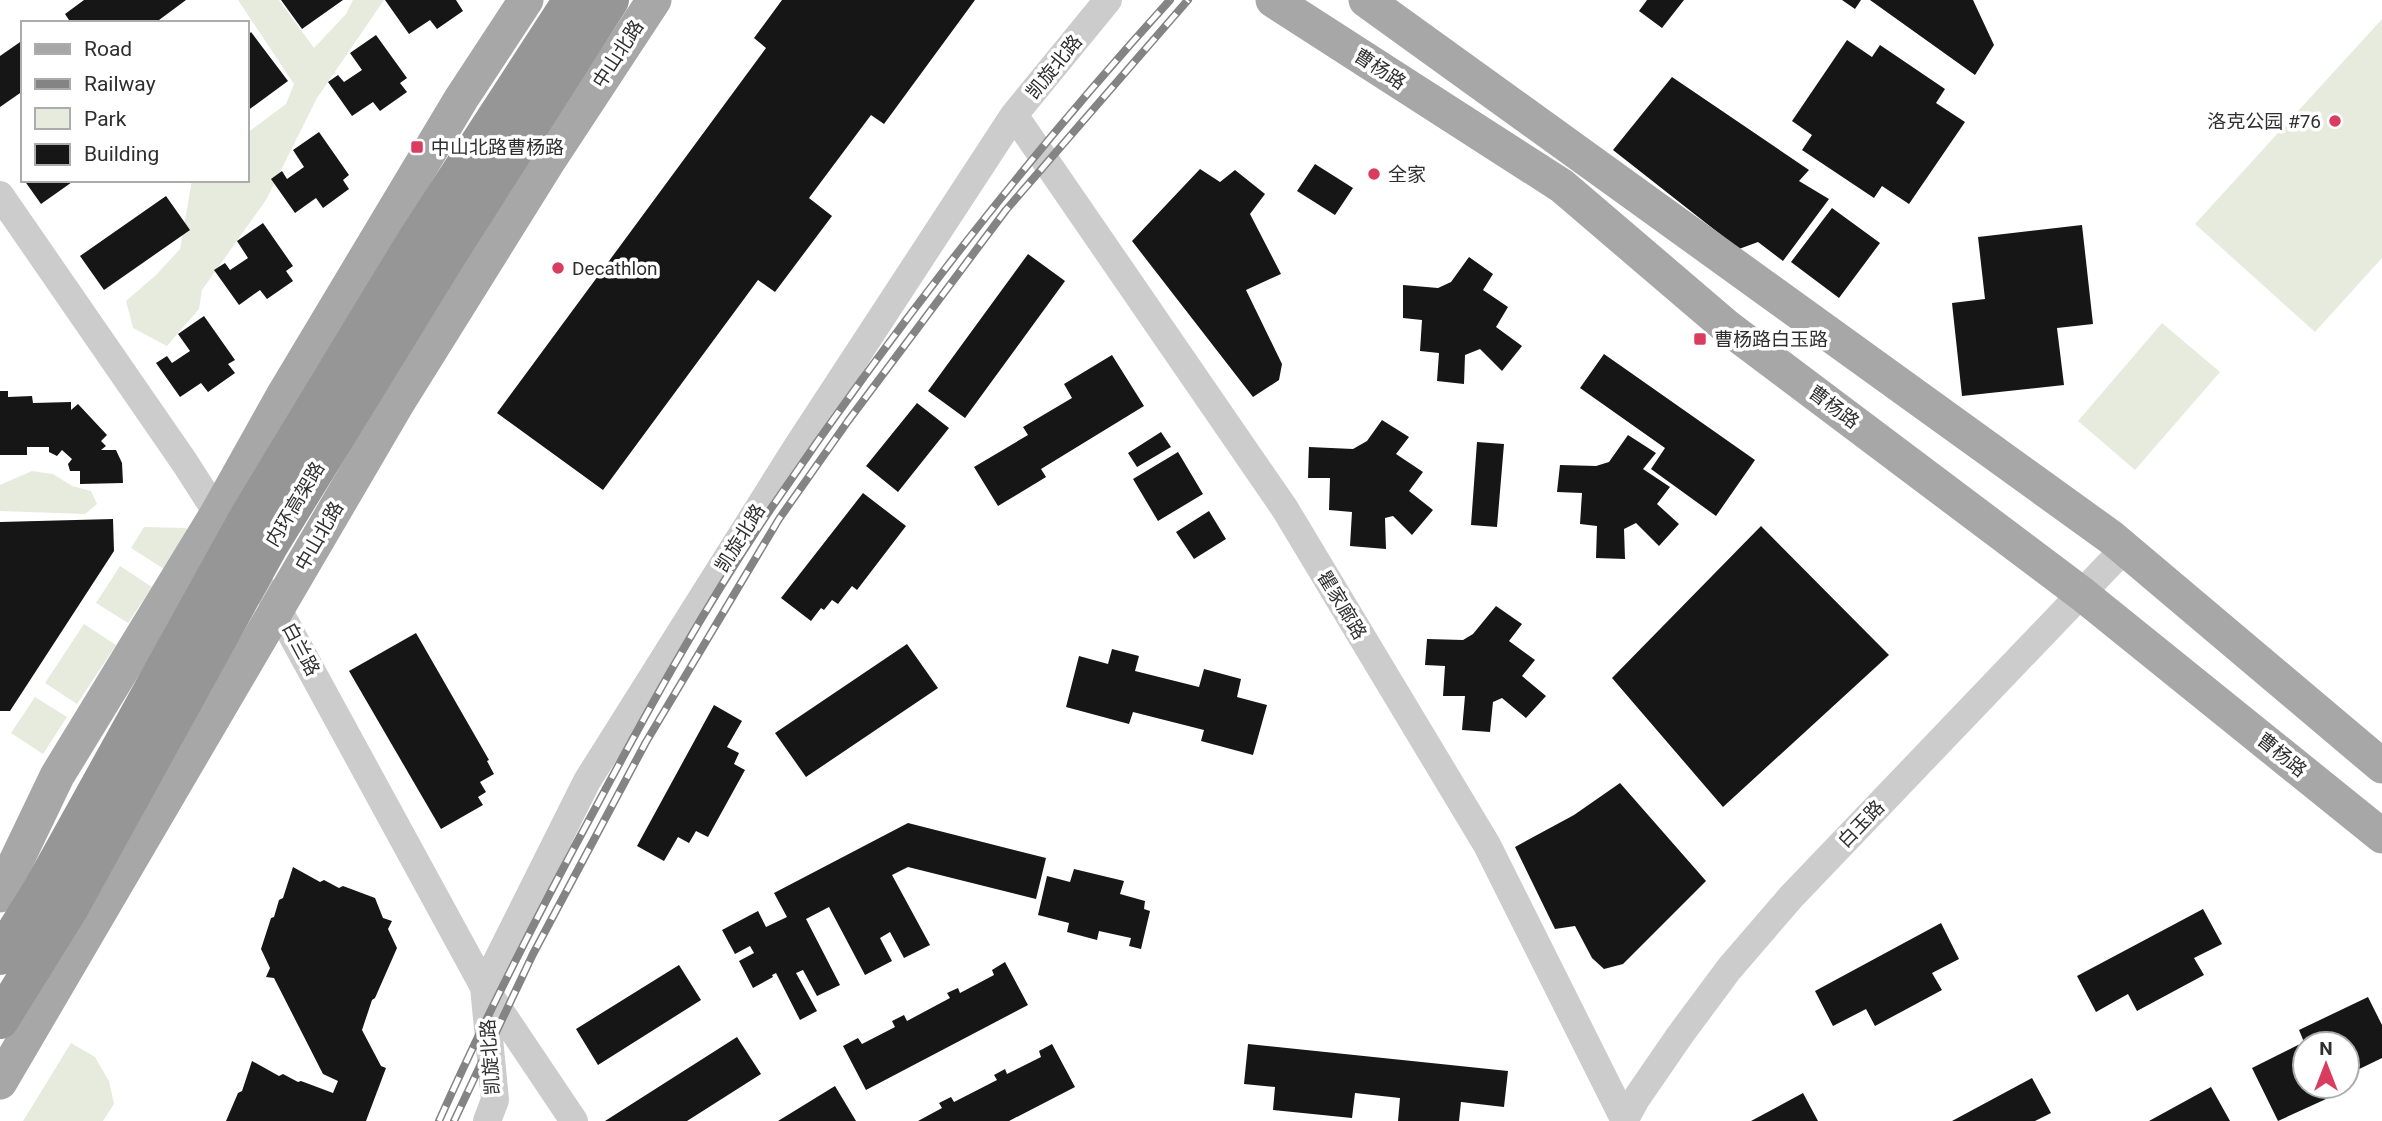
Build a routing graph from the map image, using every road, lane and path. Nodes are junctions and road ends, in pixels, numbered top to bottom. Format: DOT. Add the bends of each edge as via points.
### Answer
graph roads {
  1 [pos="526,0"];
  2 [pos="572,0"];
  3 [pos="610,0"];
  4 [pos="654,0"];
  5 [pos="1108,0"];
  6 [pos="1273,0"];
  7 [pos="1366,0"];
  8 [pos="1014,115"];
  9 [pos="0,195"];
  10 [pos="218,514"];
  11 [pos="2124,549"];
  12 [pos="2082,593"];
  13 [pos="278,606"];
  14 [pos="2382,766"];
  15 [pos="2382,836"];
  16 [pos="0,895"];
  17 [pos="0,956"];
  18 [pos="484,987"];
  19 [pos="0,1020"];
  20 [pos="0,1082"];
  21 [pos="487,1121"];
  22 [pos="574,1121"];
  23 [pos="1625,1121"];
  1 -- 10 [label="main road" via="461,99 283,396"];
  2 -- 17 [label="highway, 内环高架路, bridge" via="413,246 257,503 41,891"];
  3 -- 19 [label="highway, 内环高架路, bridge" via="269,546 69,909"];
  4 -- 13 [label="main road, 中山北路" via="414,376"];
  5 -- 8 [label="street, 凯旋北路"];
  6 -- 12 [label="main road, 曹杨路" via="1562,186 1727,327"];
  7 -- 11 [label="main road"];
  8 -- 18 [label="street, 凯旋北路" via="587,781"];
  8 -- 23 [label="street, 瞿家廊路" via="1285,509 1487,845"];
  9 -- 10 [label="street, 白兰路"];
  10 -- 13 [label="street, 白兰路"];
  10 -- 16 [label="main road" via="57,776"];
  11 -- 12 [label="street, 白玉路"];
  11 -- 14 [label="main road"];
  12 -- 15 [label="main road, 曹杨路"];
  12 -- 23 [label="street, 白玉路" via="1791,897 1680,1035"];
  13 -- 18 [label="street, 白兰路"];
  13 -- 20 [label="main road, 中山北路"];
  18 -- 21 [label="street, 凯旋北路" via="495,1100"];
  18 -- 22 [label="street, 白兰路"];
}
